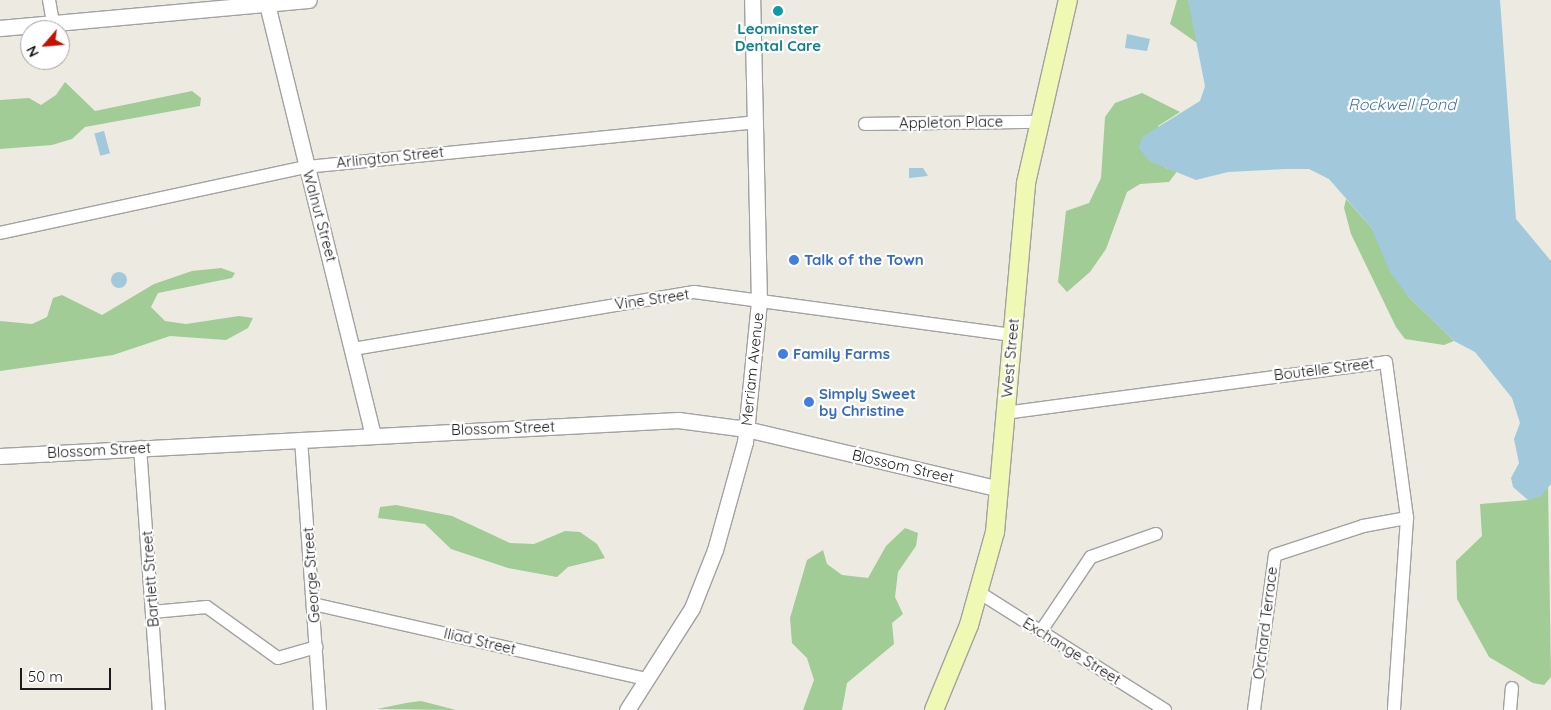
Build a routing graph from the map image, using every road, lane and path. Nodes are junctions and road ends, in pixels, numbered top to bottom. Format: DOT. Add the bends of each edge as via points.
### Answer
graph roads {
  1 [pos="49,0"];
  2 [pos="309,0"];
  3 [pos="752,0"];
  4 [pos="1068,0"];
  5 [pos="266,2"];
  6 [pos="52,20"];
  7 [pos="70,21"];
  8 [pos="20,26"];
  9 [pos="0,28"];
  10 [pos="757,122"];
  11 [pos="1037,122"];
  12 [pos="865,124"];
  13 [pos="306,167"];
  14 [pos="0,233"];
  15 [pos="759,302"];
  16 [pos="1012,335"];
  17 [pos="353,349"];
  18 [pos="1006,413"];
  19 [pos="746,428"];
  20 [pos="372,433"];
  21 [pos="301,439"];
  22 [pos="140,447"];
  23 [pos="0,456"];
  24 [pos="999,489"];
  25 [pos="1408,518"];
  26 [pos="1156,534"];
  27 [pos="980,593"];
  28 [pos="313,604"];
  29 [pos="152,612"];
  30 [pos="1041,631"];
  31 [pos="316,647"];
  32 [pos="647,679"];
  33 [pos="1512,688"];
  34 [pos="159,710"];
  35 [pos="320,710"];
  36 [pos="627,710"];
  37 [pos="934,710"];
  38 [pos="1165,710"];
  39 [pos="1254,710"];
  40 [pos="1394,710"];
  41 [pos="1510,710"];
  1 -- 6 [label="street"];
  2 -- 5 [label="street"];
  3 -- 10 [label="street, Merriam Avenue"];
  4 -- 11 [label="main road, West Street"];
  5 -- 7 [label="street"];
  5 -- 13 [label="street, Walnut Street"];
  8 -- 9 [label="street"];
  10 -- 13 [label="street, Arlington Street"];
  10 -- 15 [label="street, Merriam Avenue"];
  11 -- 12 [label="street, Appleton Place"];
  11 -- 16 [label="main road, West Street" via="1023,205"];
  13 -- 14 [label="street, Arlington Street"];
  13 -- 17 [label="street, Walnut Street"];
  15 -- 16 [label="street, Vine Street"];
  15 -- 17 [label="street, Vine Street" via="694,292"];
  15 -- 19 [label="street, Merriam Avenue"];
  16 -- 18 [label="main road, West Street"];
  17 -- 20 [label="street, Walnut Street"];
  18 -- 24 [label="main road, West Street"];
  18 -- 25 [label="street, Boutelle Street" via="1386,362"];
  19 -- 20 [label="street, Blossom Street" via="660,419"];
  19 -- 24 [label="street, Blossom Street"];
  19 -- 32 [label="street, Merriam Avenue" via="733,489 704,582"];
  20 -- 21 [label="street, Blossom Street"];
  21 -- 22 [label="street, Blossom Street"];
  21 -- 28 [label="street, George Street"];
  22 -- 23 [label="street, Blossom Street"];
  22 -- 29 [label="street, Bartlett Street"];
  24 -- 27 [label="main road, West Street" via="995,532"];
  25 -- 39 [label="street, Orchard Terrace" via="1363,526 1275,555"];
  25 -- 40 [label="street, Boutelle Street"];
  26 -- 30 [label="street" via="1091,557"];
  27 -- 30 [label="street, Exchange Street"];
  27 -- 37 [label="main road, West Street"];
  28 -- 31 [label="street, George Street"];
  28 -- 32 [label="street, Iliad Street"];
  29 -- 31 [label="street" via="206,607 278,658"];
  29 -- 34 [label="street, Bartlett Street"];
  30 -- 38 [label="street, Exchange Street"];
  31 -- 35 [label="street, George Street"];
  32 -- 36 [label="street, Merriam Avenue"];
  33 -- 41 [label="street"];
}
